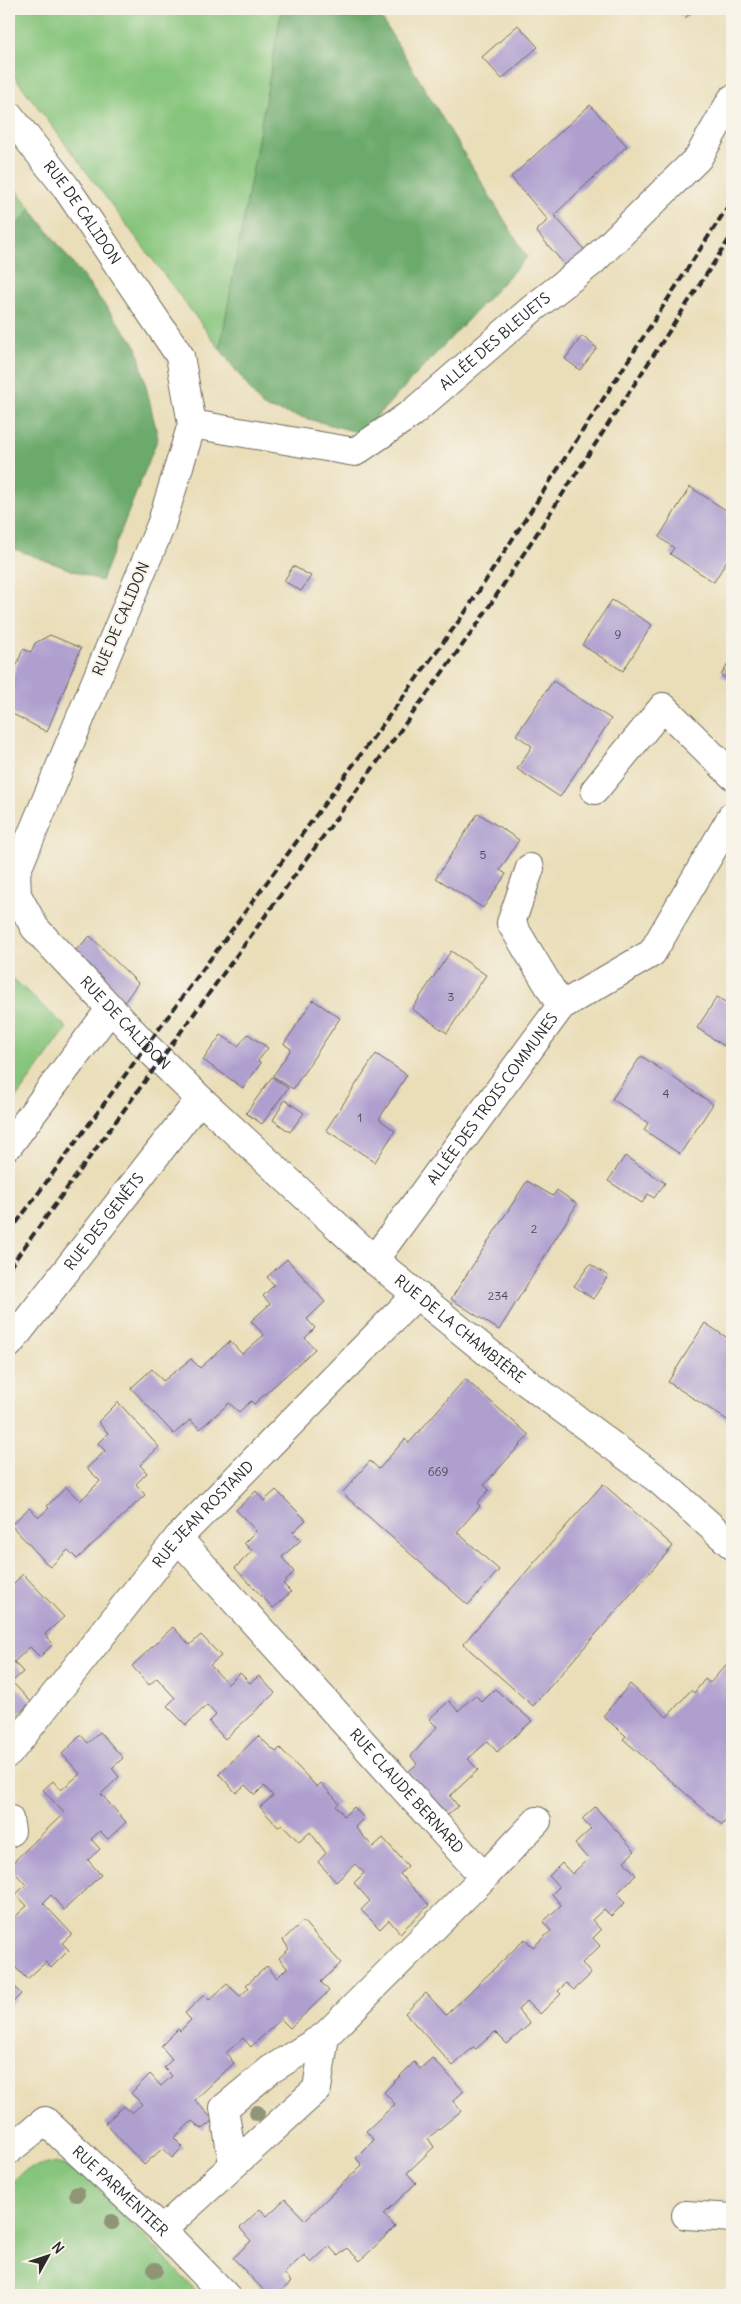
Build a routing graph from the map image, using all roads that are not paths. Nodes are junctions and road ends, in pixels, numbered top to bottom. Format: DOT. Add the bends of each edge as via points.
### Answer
graph roads {
  1 [pos="732,99"];
  2 [pos="9,115"];
  3 [pos="192,424"];
  4 [pos="732,775"];
  5 [pos="595,790"];
  6 [pos="732,816"];
  7 [pos="530,868"];
  8 [pos="16,904"];
  9 [pos="560,1006"];
  10 [pos="111,1008"];
  11 [pos="200,1100"];
  12 [pos="9,1146"];
  13 [pos="374,1260"];
  14 [pos="416,1295"];
  15 [pos="9,1344"];
  16 [pos="178,1538"];
  17 [pos="732,1545"];
  18 [pos="9,1753"];
  19 [pos="9,1819"];
  20 [pos="538,1820"];
  21 [pos="9,1833"];
  22 [pos="484,1877"];
  23 [pos="325,2036"];
  24 [pos="9,2150"];
  25 [pos="233,2164"];
  26 [pos="686,2215"];
  27 [pos="732,2218"];
  28 [pos="162,2230"];
  29 [pos="225,2295"];
  1 -- 3 [label="street, ALLÉE DES BLEUETS" via="698,158 592,262 532,309 412,413 355,452"];
  2 -- 3 [label="street, RUE DE CALIDON" via="65,186 180,356"];
  3 -- 8 [label="street, RUE DE CALIDON" via="161,525 16,872"];
  4 -- 5 [label="street" via="662,707"];
  6 -- 9 [label="street, ALLÉE DES TROIS COMMUNES" via="652,953"];
  7 -- 9 [label="street" via="512,923"];
  8 -- 10 [label="street, RUE DE CALIDON"];
  9 -- 13 [label="street, ALLÉE DES TROIS COMMUNES"];
  10 -- 11 [label="street, RUE DE CALIDON"];
  10 -- 12 [label="street"];
  11 -- 13 [label="street, RUE DE LA CHAMBIÈRE"];
  11 -- 15 [label="street, RUE DES GENÊTS"];
  13 -- 14 [label="street, RUE DE LA CHAMBIÈRE"];
  14 -- 16 [label="street, RUE JEAN ROSTAND"];
  14 -- 17 [label="street, RUE DE LA CHAMBIÈRE" via="506,1367 660,1480"];
  16 -- 18 [label="street, RUE JEAN ROSTAND"];
  16 -- 22 [label="street, RUE CLAUDE BERNARD"];
  19 -- 21 [label="street" via="12,1831"];
  20 -- 22 [label="street"];
  22 -- 23 [label="street"];
  23 -- 25 [label="street" via="317,2089"];
  23 -- 25 [label="street" via="270,2070 224,2108"];
  24 -- 28 [label="street, RUE PARMENTIER" via="45,2121"];
  25 -- 28 [label="street"];
  26 -- 27 [label="street"];
  28 -- 29 [label="street, RUE PARMENTIER"];
}
